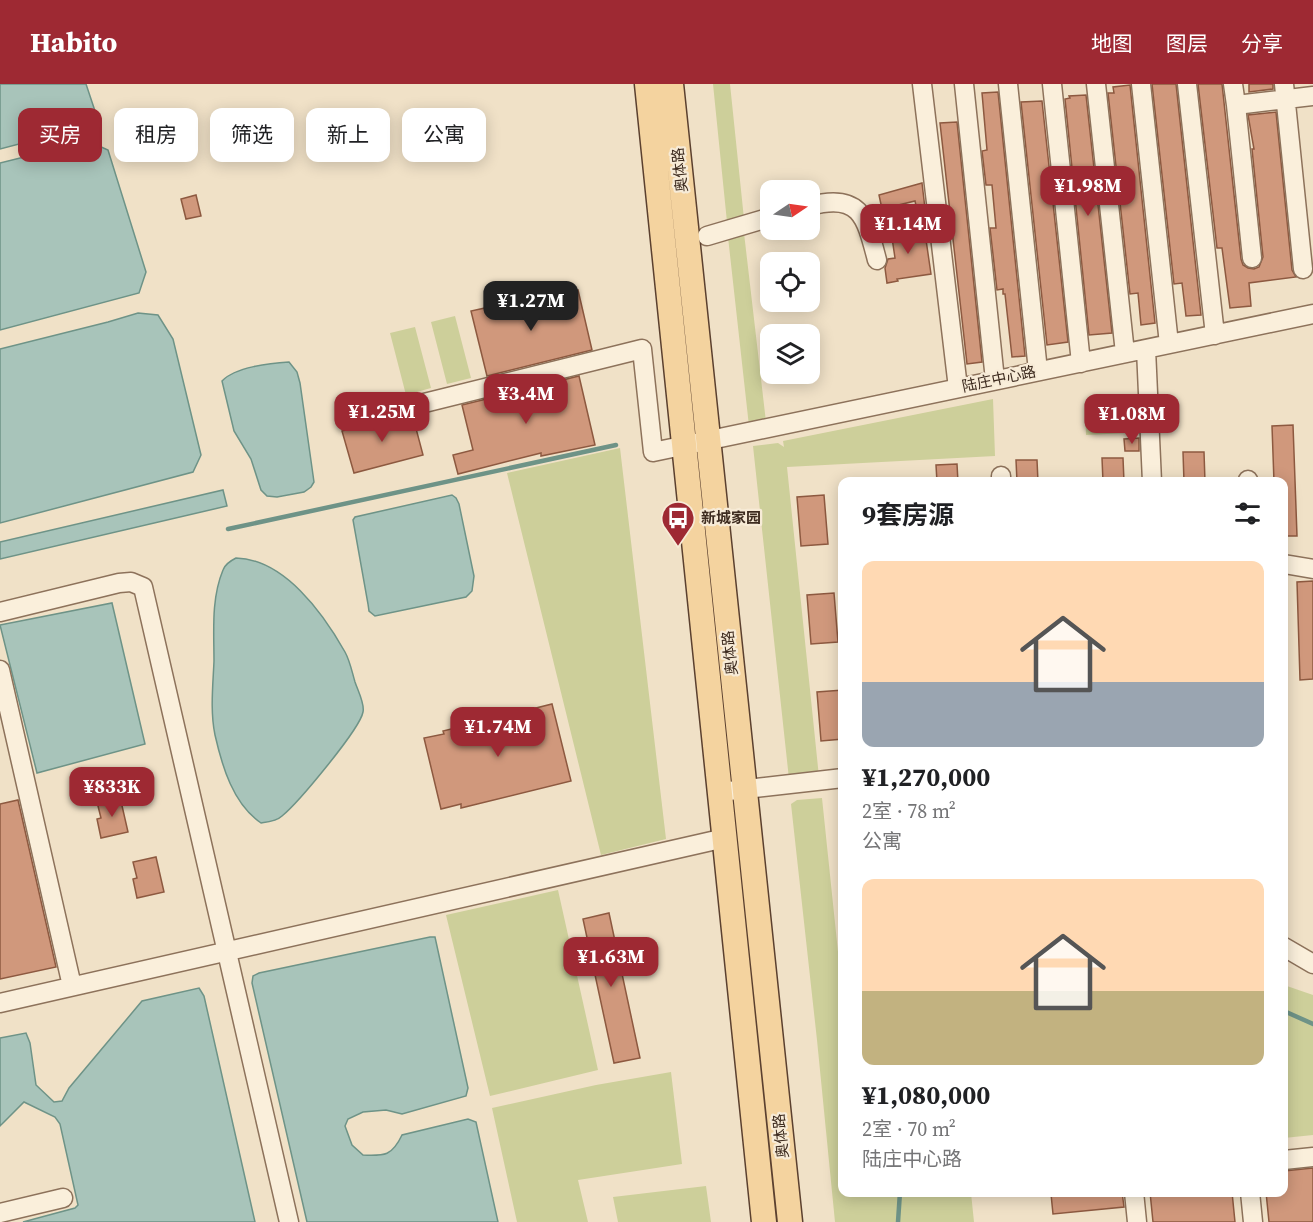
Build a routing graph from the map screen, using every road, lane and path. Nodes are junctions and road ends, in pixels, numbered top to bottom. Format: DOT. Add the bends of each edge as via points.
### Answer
graph roads {
  1 [pos="647,84"];
  2 [pos="671,84"];
  3 [pos="922,84"];
  4 [pos="963,84"];
  5 [pos="1008,84"];
  6 [pos="1052,84"];
  7 [pos="1096,84"];
  8 [pos="1141,84"];
  9 [pos="1186,84"];
  10 [pos="1233,84"];
  11 [pos="1285,92"];
  12 [pos="1313,96"];
  13 [pos="1236,105"];
  14 [pos="820,203"];
  15 [pos="760,220"];
  16 [pos="707,236"];
  17 [pos="1252,258"];
  18 [pos="877,260"];
  19 [pos="1303,269"];
  20 [pos="1313,314"];
  21 [pos="1215,335"];
  22 [pos="1169,344"];
  23 [pos="1146,349"];
  24 [pos="1125,353"];
  25 [pos="1081,363"];
  26 [pos="1038,371"];
  27 [pos="995,380"];
  28 [pos="958,388"];
  29 [pos="405,408"];
  30 [pos="696,441"];
  31 [pos="1152,477"];
  32 [pos="1288,565"];
  33 [pos="1313,569"];
  34 [pos="0,612"];
  35 [pos="0,670"];
  36 [pos="838,779"];
  37 [pos="745,790"];
  38 [pos="720,792"];
  39 [pos="725,838"];
  40 [pos="1288,949"];
  41 [pos="228,950"];
  42 [pos="1313,964"];
  43 [pos="72,986"];
  44 [pos="0,1003"];
  45 [pos="1313,1157"];
  46 [pos="1288,1160"];
  47 [pos="1134,1197"];
  48 [pos="1250,1197"];
  49 [pos="63,1198"];
  50 [pos="0,1213"];
  51 [pos="289,1222"];
  52 [pos="764,1222"];
  53 [pos="790,1222"];
  54 [pos="1137,1222"];
  55 [pos="1253,1222"];
  1 -- 30 [label="main road, 奥体路"];
  2 -- 30 [label="main road, 奥体路"];
  3 -- 28 [label="street"];
  4 -- 27 [label="street"];
  5 -- 26 [label="street"];
  6 -- 25 [label="street"];
  7 -- 24 [label="street"];
  8 -- 22 [label="street"];
  9 -- 21 [label="street"];
  10 -- 13 [label="street"];
  11 -- 12 [label="street"];
  11 -- 13 [label="street"];
  11 -- 19 [label="street"];
  13 -- 17 [label="street"];
  14 -- 18 [label="street" via="848,203 858,211 869,228"];
  15 -- 16 [label="street"];
  20 -- 21 [label="street, 陆庄中心路"];
  21 -- 22 [label="street, 陆庄中心路"];
  22 -- 23 [label="street, 陆庄中心路"];
  23 -- 24 [label="street, 陆庄中心路"];
  23 -- 31 [label="street"];
  24 -- 25 [label="street, 陆庄中心路"];
  25 -- 26 [label="street, 陆庄中心路"];
  26 -- 27 [label="street, 陆庄中心路"];
  27 -- 28 [label="street, 陆庄中心路"];
  28 -- 30 [label="street, 陆庄中心路"];
  29 -- 30 [label="street, 陆庄中心路" via="642,349 652,452"];
  30 -- 37 [label="main road, 奥体路"];
  30 -- 38 [label="main road, 奥体路"];
  32 -- 33 [label="street"];
  34 -- 41 [label="street" via="119,583 143,587"];
  35 -- 43 [label="street"];
  36 -- 37 [label="street"];
  37 -- 38 [label="street"];
  37 -- 53 [label="main road, 奥体路"];
  38 -- 39 [label="main road, 奥体路"];
  39 -- 41 [label="street"];
  39 -- 52 [label="main road, 奥体路"];
  40 -- 42 [label="street"];
  41 -- 43 [label="street"];
  41 -- 51 [label="street"];
  43 -- 44 [label="street"];
  45 -- 46 [label="street"];
  47 -- 54 [label="street"];
  48 -- 55 [label="street"];
  49 -- 50 [label="street"];
}
